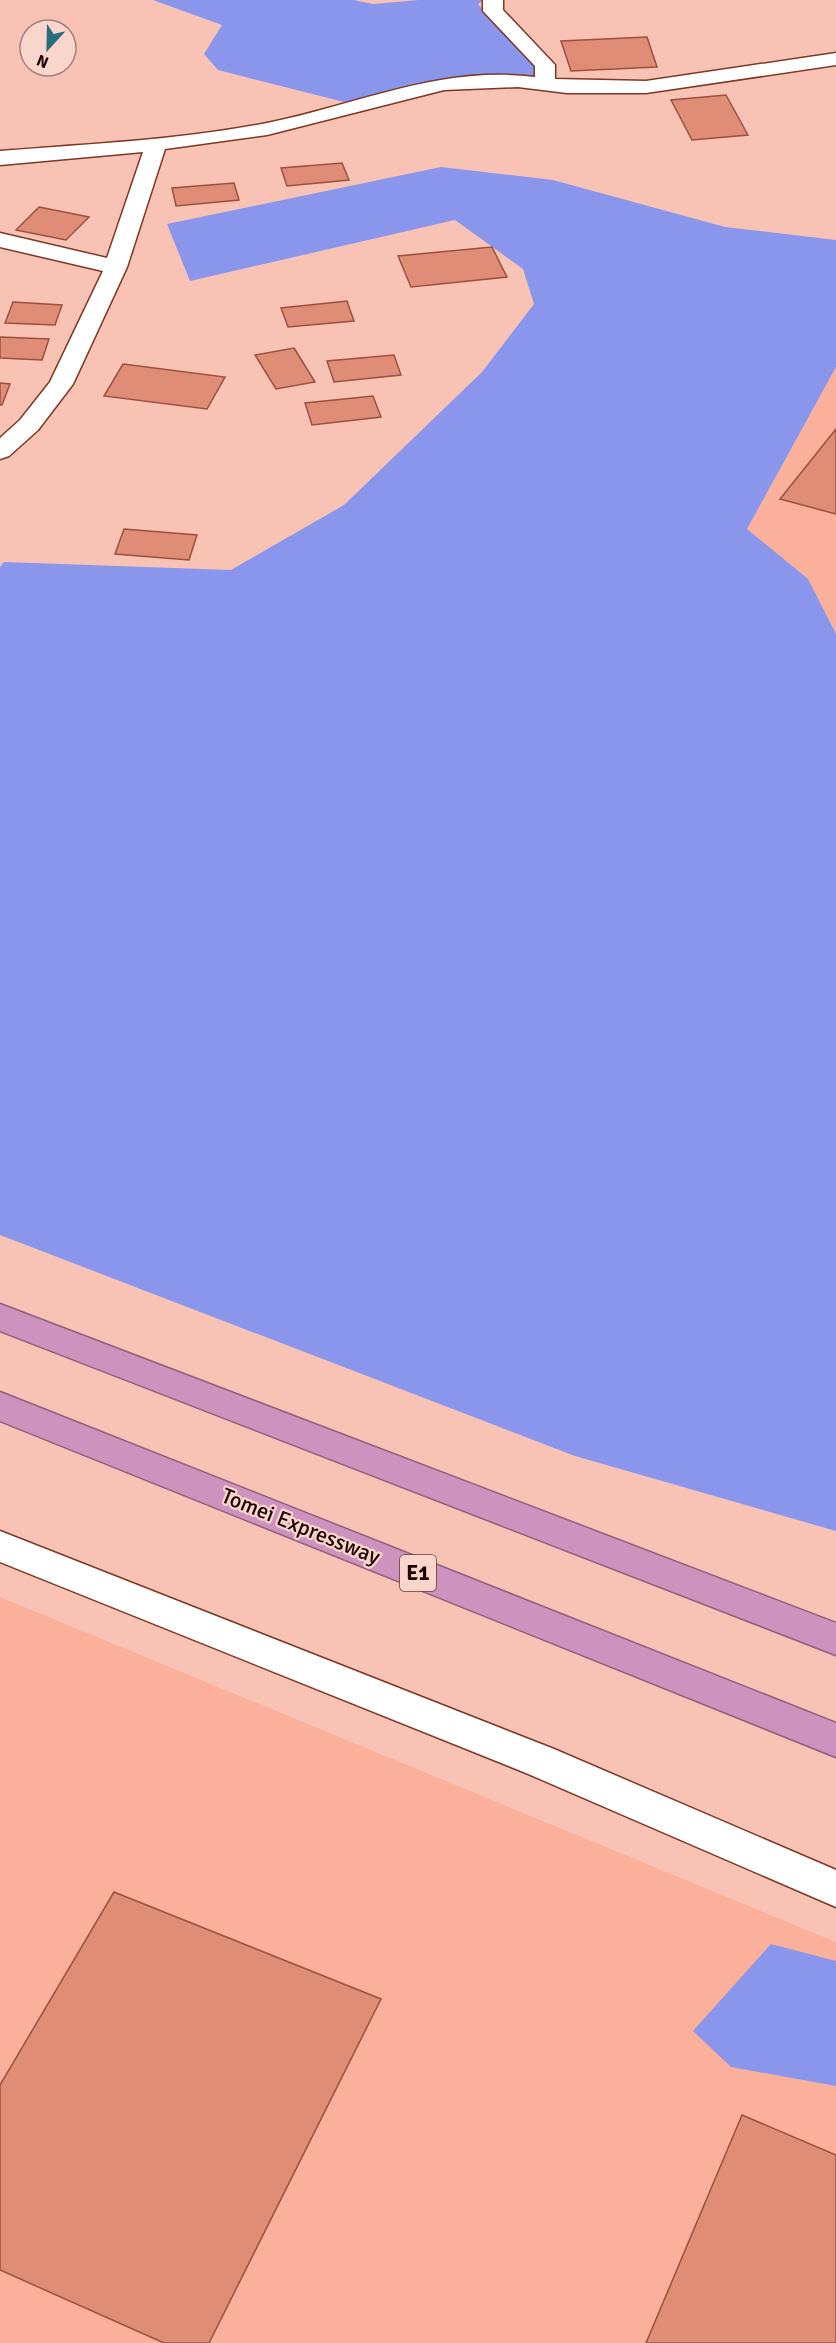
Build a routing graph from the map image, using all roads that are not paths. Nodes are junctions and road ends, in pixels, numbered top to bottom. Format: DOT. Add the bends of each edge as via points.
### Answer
graph roads {
  1 [pos="493,0"];
  2 [pos="836,59"];
  3 [pos="545,84"];
  4 [pos="156,144"];
  5 [pos="0,158"];
  6 [pos="0,240"];
  7 [pos="116,267"];
  8 [pos="0,451"];
  9 [pos="0,1317"];
  10 [pos="0,1407"];
  11 [pos="0,1546"];
  12 [pos="836,1639"];
  13 [pos="836,1740"];
  14 [pos="836,1889"];
  1 -- 3 [label="street" via="493,11 545,65"];
  2 -- 3 [label="street" via="646,87"];
  3 -- 4 [label="street" via="444,84 267,129"];
  4 -- 5 [label="street"];
  4 -- 7 [label="street"];
  6 -- 7 [label="street"];
  7 -- 8 [label="street" via="61,384 29,425"];
  9 -- 12 [label="highway"];
  10 -- 13 [label="highway, Tomei Expressway / E1"];
  11 -- 14 [label="street" via="540,1761"];
}
